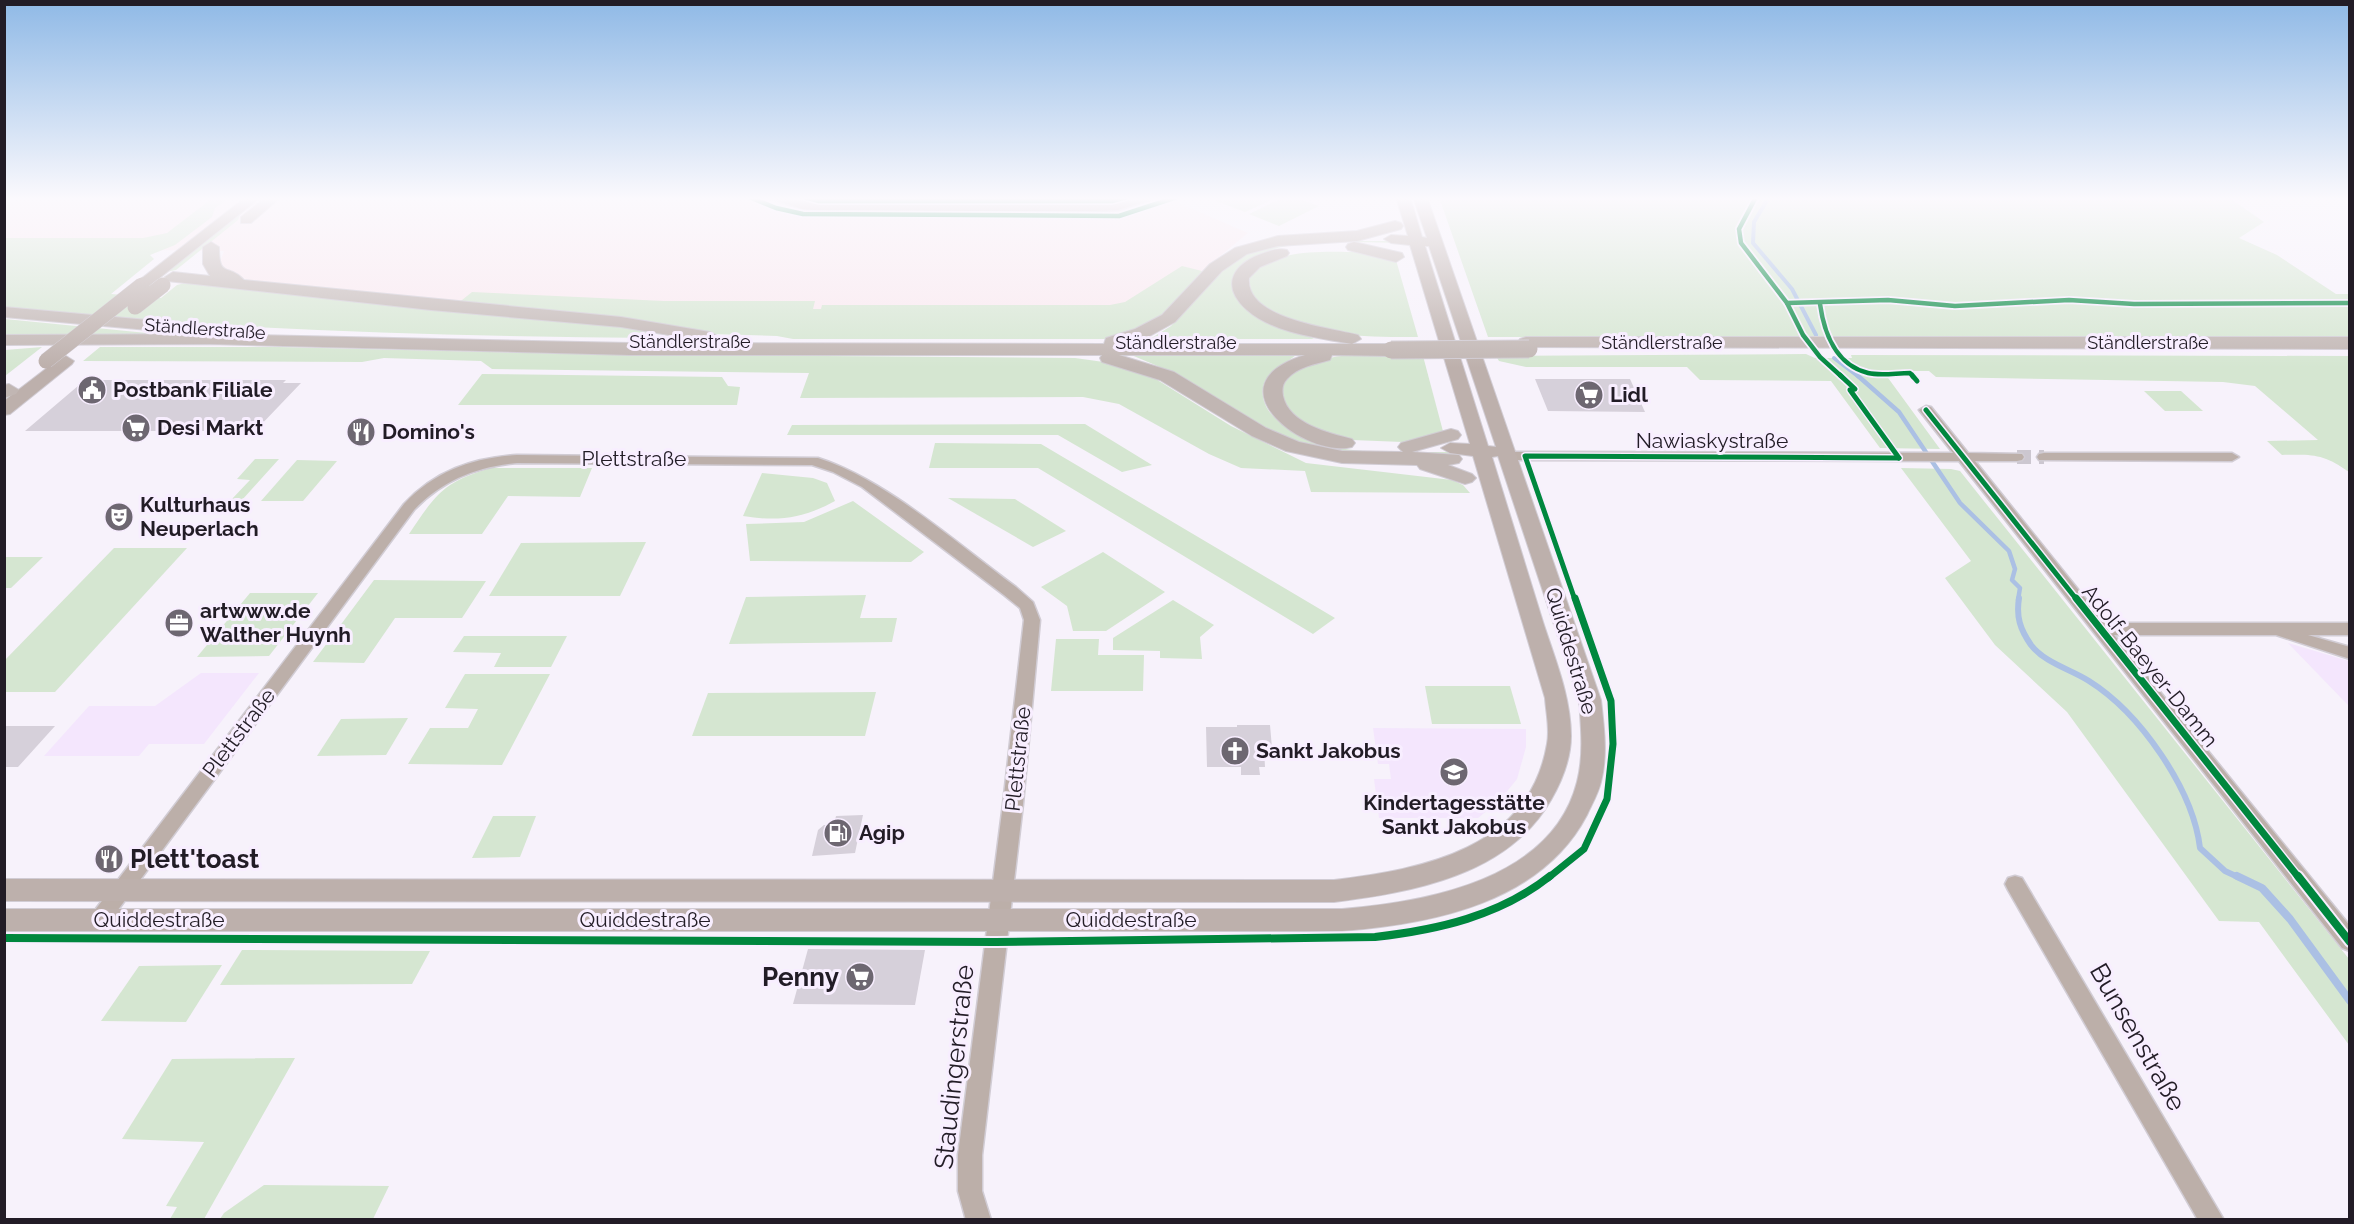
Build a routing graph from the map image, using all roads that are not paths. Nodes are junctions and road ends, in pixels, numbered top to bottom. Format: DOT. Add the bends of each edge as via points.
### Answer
graph roads {
  1 [pos="193,254"];
  2 [pos="200,254"];
  3 [pos="211,254"];
  4 [pos="1234,254"];
  5 [pos="1280,254"];
  6 [pos="1407,254"];
  7 [pos="1420,254"];
  8 [pos="1440,254"];
  9 [pos="1426,273"];
  10 [pos="157,282"];
  11 [pos="261,286"];
  12 [pos="4,312"];
  13 [pos="78,336"];
  14 [pos="97,337"];
  15 [pos="4,340"];
  16 [pos="47,340"];
  17 [pos="726,342"];
  18 [pos="1107,343"];
  19 [pos="2349,343"];
  20 [pos="4,345"];
  21 [pos="1369,346"];
  22 [pos="1528,346"];
  23 [pos="1068,350"];
  24 [pos="2349,350"];
  25 [pos="6,392"];
  26 [pos="4,410"];
  27 [pos="1926,410"];
  28 [pos="1470,415"];
  29 [pos="1451,447"];
  30 [pos="1408,453"];
  31 [pos="1482,454"];
  32 [pos="1507,456"];
  33 [pos="2017,457"];
  34 [pos="2044,457"];
  35 [pos="2232,457"];
  36 [pos="1964,458"];
  37 [pos="1465,478"];
  38 [pos="1493,492"];
  39 [pos="2349,628"];
  40 [pos="2100,629"];
  41 [pos="2271,629"];
  42 [pos="2349,653"];
  43 [pos="2015,884"];
  44 [pos="4,890"];
  45 [pos="121,890"];
  46 [pos="1002,891"];
  47 [pos="4,920"];
  48 [pos="99,920"];
  49 [pos="999,920"];
  50 [pos="2349,942"];
  51 [pos="979,1220"];
  52 [pos="2212,1220"];
  1 -- 10 [label="main road"];
  2 -- 10 [label="main road"];
  3 -- 11 [label="highway" via="216,273"];
  4 -- 18 [label="highway" via="1214,269 1165,321 1144,333"];
  5 -- 21 [label="highway" via="1252,264 1242,275 1240,289 1244,297 1283,322"];
  6 -- 9 [label="main road"];
  7 -- 9 [label="main road, Quiddestraße"];
  8 -- 32 [label="main road, Quiddestraße"];
  9 -- 28 [label="main road, Quiddestraße"];
  10 -- 11 [label="highway"];
  10 -- 13 [label="main road, bridge"];
  10 -- 14 [label="main road, bridge"];
  11 -- 17 [label="highway" via="621,322"];
  12 -- 17 [label="highway, Ständlerstraße" via="275,333"];
  13 -- 14 [label="main road" via="91,333"];
  13 -- 25 [label="main road, bridge"];
  14 -- 26 [label="main road"];
  15 -- 16 [label="highway, Ständlerstraße"];
  16 -- 20 [label="highway"];
  16 -- 23 [label="highway, Ständlerstraße" via="221,340 559,349"];
  17 -- 18 [label="highway, Ständlerstraße"];
  18 -- 21 [label="highway, Ständlerstraße"];
  19 -- 22 [label="highway, Ständlerstraße"];
  21 -- 22 [label="highway, Ständlerstraße, bridge"];
  21 -- 23 [label="highway, Ständlerstraße"];
  21 -- 30 [label="highway" via="1310,358 1295,365 1276,380 1271,391 1273,403 1294,426 1326,439"];
  22 -- 24 [label="highway, Ständlerstraße"];
  23 -- 30 [label="highway" via="1122,361 1167,376 1259,432 1293,447 1342,457"];
  27 -- 36 [label="street, Adolf-Baeyer-Damm"];
  28 -- 29 [label="main road"];
  28 -- 31 [label="main road, Quiddestraße"];
  29 -- 30 [label="highway"];
  29 -- 31 [label="main road"];
  30 -- 37 [label="highway"];
  31 -- 32 [label="main road"];
  31 -- 38 [label="main road, Quiddestraße"];
  32 -- 36 [label="street, Nawiaskystraße"];
  32 -- 49 [label="main road, Quiddestraße" via="1590,700 1594,743 1586,794 1549,847 1521,872 1461,901 1382,918"];
  33 -- 36 [label="street, Nawiaskystraße"];
  34 -- 35 [label="street"];
  36 -- 40 [label="street, Adolf-Baeyer-Damm"];
  37 -- 38 [label="main road"];
  38 -- 46 [label="main road, Quiddestraße" via="1556,698 1559,743 1550,782 1540,799 1494,847 1441,872 1346,890"];
  39 -- 41 [label="street"];
  40 -- 41 [label="street"];
  40 -- 50 [label="street, Adolf-Baeyer-Damm"];
  41 -- 42 [label="street"];
  43 -- 52 [label="street, Bunsenstraße"];
  44 -- 45 [label="main road, Quiddestraße"];
  45 -- 46 [label="main road, Quiddestraße"];
  45 -- 46 [label="street, Plettstraße" via="409,507 433,483 462,469 497,460 622,459 813,461 838,469 876,491 1027,606 1032,636"];
  45 -- 48 [label="street, Plettstraße"];
  46 -- 49 [label="street, Plettstraße"];
  47 -- 48 [label="main road, Quiddestraße"];
  48 -- 49 [label="main road, Quiddestraße"];
  49 -- 51 [label="street, Staudingerstraße" via="970,1155 970,1191"];
}
